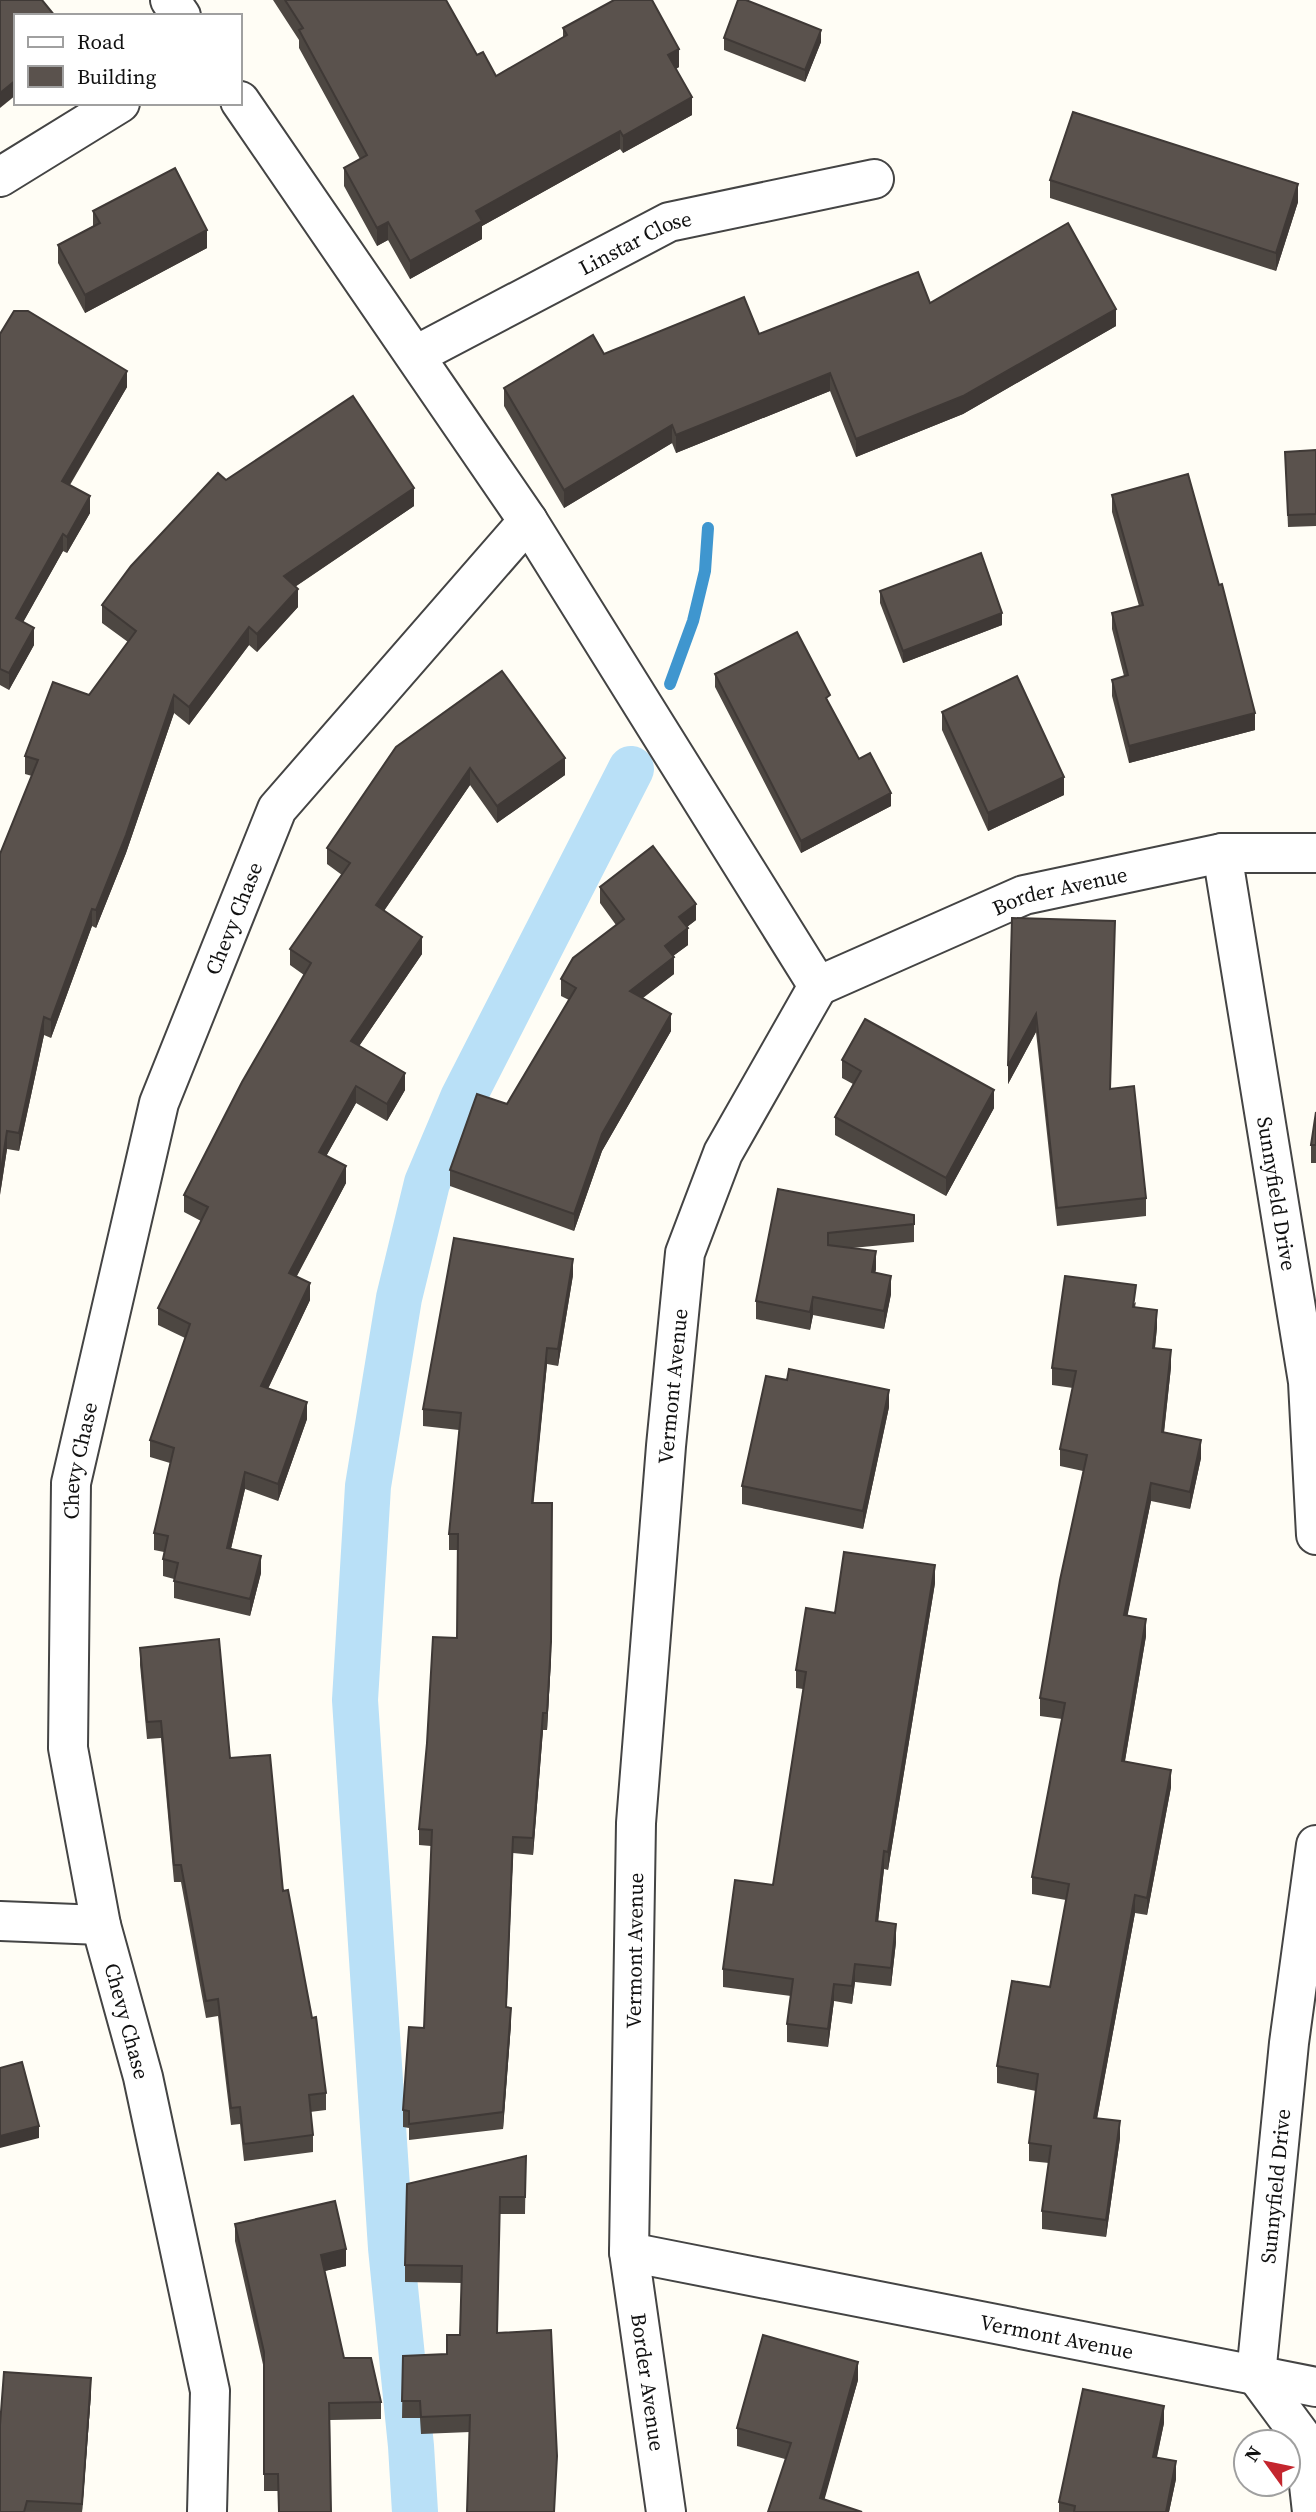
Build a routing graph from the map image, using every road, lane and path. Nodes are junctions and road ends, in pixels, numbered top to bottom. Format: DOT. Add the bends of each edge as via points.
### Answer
graph roads {
  1 [pos="242,104"];
  2 [pos="117,105"];
  3 [pos="0,177"];
  4 [pos="873,179"];
  5 [pos="416,355"];
  6 [pos="528,521"];
  7 [pos="1222,853"];
  8 [pos="1316,853"];
  9 [pos="818,986"];
  10 [pos="1316,1535"];
  11 [pos="1316,1845"];
  12 [pos="0,1921"];
  13 [pos="101,1925"];
  14 [pos="629,2252"];
  15 [pos="1256,2375"];
  16 [pos="1316,2387"];
  17 [pos="207,2512"];
  18 [pos="667,2512"];
  19 [pos="1312,2512"];
  1 -- 5 [label="street"];
  2 -- 3 [label="street"];
  4 -- 5 [label="street, Linstar Close" via="669,222"];
  5 -- 6 [label="street"];
  6 -- 9 [label="street"];
  6 -- 13 [label="street, Chevy Chase" via="277,809 159,1103 71,1483 68,1748"];
  7 -- 8 [label="street, Border Avenue"];
  7 -- 9 [label="street, Border Avenue" via="1024,895"];
  7 -- 10 [label="street, Sunnyfield Drive" via="1308,1382"];
  9 -- 14 [label="street, Vermont Avenue" via="723,1153 685,1253 636,1824"];
  11 -- 15 [label="street, Sunnyfield Drive" via="1289,2043"];
  12 -- 13 [label="street"];
  13 -- 17 [label="street, Chevy Chase" via="143,2077 210,2391"];
  14 -- 15 [label="street, Vermont Avenue"];
  14 -- 18 [label="street, Border Avenue"];
  15 -- 16 [label="street, Vermont Avenue"];
  15 -- 19 [label="street" via="1304,2440"];
}
